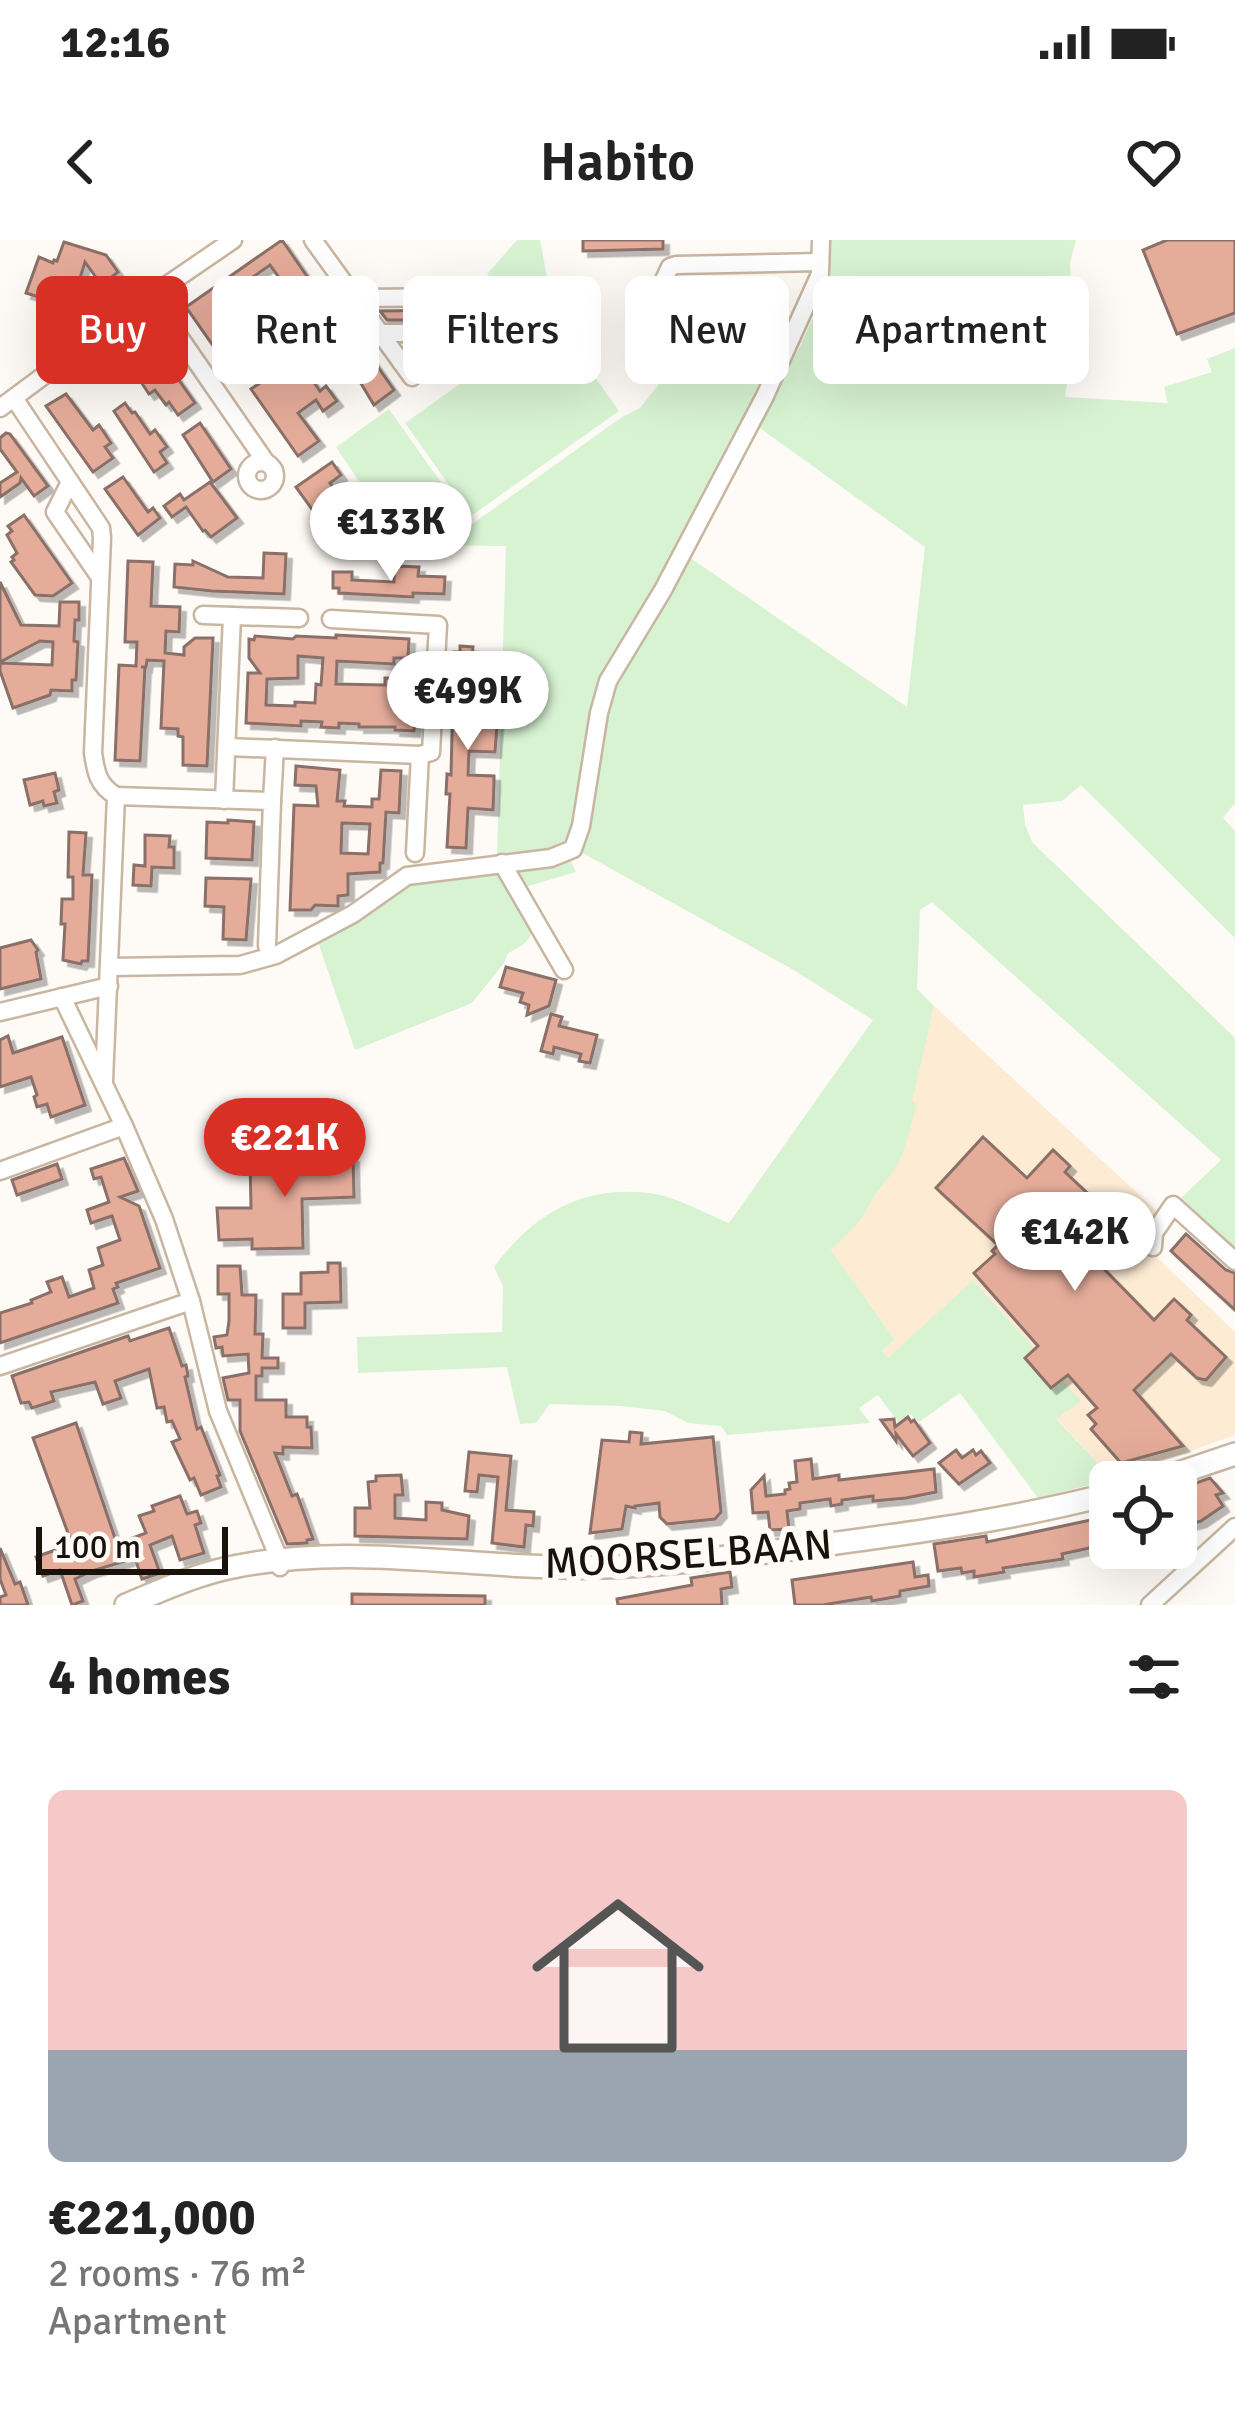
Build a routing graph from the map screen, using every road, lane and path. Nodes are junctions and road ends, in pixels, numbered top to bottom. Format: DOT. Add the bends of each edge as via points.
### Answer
graph roads {
  1 [pos="232,240"];
  2 [pos="313,240"];
  3 [pos="821,240"];
  4 [pos="820,262"];
  5 [pos="180,276"];
  6 [pos="340,276"];
  7 [pos="666,276"];
  8 [pos="379,330"];
  9 [pos="381,333"];
  10 [pos="403,333"];
  11 [pos="188,350"];
  12 [pos="403,365"];
  13 [pos="36,381"];
  14 [pos="7,403"];
  15 [pos="265,461"];
  16 [pos="70,482"];
  17 [pos="100,577"];
  18 [pos="203,615"];
  19 [pos="232,616"];
  20 [pos="299,618"];
  21 [pos="331,620"];
  22 [pos="228,747"];
  23 [pos="275,748"];
  24 [pos="421,754"];
  25 [pos="116,796"];
  26 [pos="224,800"];
  27 [pos="272,802"];
  28 [pos="415,853"];
  29 [pos="502,863"];
  30 [pos="267,946"];
  31 [pos="109,967"];
  32 [pos="564,970"];
  33 [pos="109,986"];
  34 [pos="62,998"];
  35 [pos="0,1012"];
  36 [pos="104,1081"];
  37 [pos="124,1126"];
  38 [pos="0,1171"];
  39 [pos="1153,1247"];
  40 [pos="1235,1261"];
  41 [pos="191,1301"];
  42 [pos="0,1366"];
  43 [pos="1235,1454"];
  44 [pos="1197,1467"];
  45 [pos="1089,1499"];
  46 [pos="1235,1527"];
  47 [pos="279,1563"];
  48 [pos="126,1605"];
  49 [pos="1150,1605"];
  1 -- 5 [label="street"];
  2 -- 6 [label="street"];
  3 -- 4 [label="street"];
  4 -- 7 [label="street" via="676,265"];
  4 -- 29 [label="street" via="759,409 608,681 573,849"];
  8 -- 9 [label="street"];
  9 -- 10 [label="street"];
  9 -- 12 [label="street"];
  11 -- 15 [label="street"];
  13 -- 14 [label="street"];
  14 -- 16 [label="street"];
  16 -- 17 [label="street" via="100,528"];
  16 -- 17 [label="street" via="55,512"];
  17 -- 25 [label="street" via="93,753 97,778"];
  18 -- 19 [label="street"];
  19 -- 20 [label="street"];
  19 -- 22 [label="street"];
  21 -- 24 [label="street" via="438,625 431,752"];
  22 -- 23 [label="street"];
  22 -- 26 [label="street"];
  23 -- 24 [label="street"];
  23 -- 27 [label="street"];
  24 -- 28 [label="street"];
  25 -- 26 [label="street"];
  25 -- 31 [label="street"];
  26 -- 27 [label="street"];
  27 -- 30 [label="street"];
  29 -- 31 [label="street" via="407,876 276,956 240,965"];
  29 -- 32 [label="street"];
  31 -- 33 [label="street"];
  33 -- 34 [label="street"];
  33 -- 36 [label="street"];
  34 -- 35 [label="street"];
  34 -- 36 [label="street"];
  36 -- 37 [label="street"];
  37 -- 38 [label="street"];
  37 -- 41 [label="street"];
  39 -- 40 [label="street" via="1173,1205"];
  41 -- 42 [label="street"];
  41 -- 47 [label="street" via="218,1411"];
  43 -- 44 [label="main road"];
  45 -- 47 [label="main road, MOORSELBAAN" via="974,1525 609,1567 365,1556"];
  46 -- 49 [label="street"];
  47 -- 48 [label="main road, MOORSELBAAN" via="195,1577"];
}
